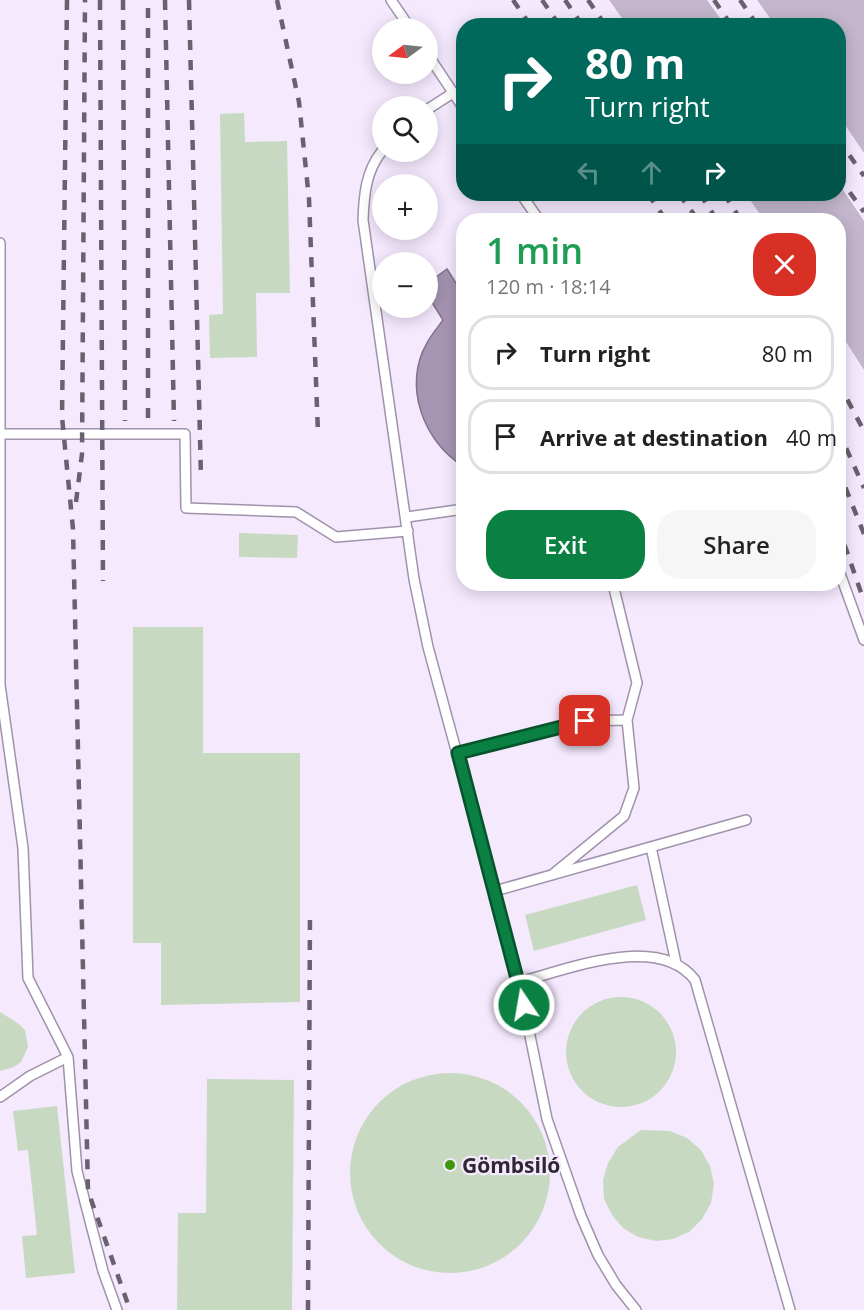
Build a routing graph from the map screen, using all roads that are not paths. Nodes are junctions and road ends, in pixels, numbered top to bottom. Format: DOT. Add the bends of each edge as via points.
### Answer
graph roads {
  1 [pos="391,0"];
  2 [pos="403,18"];
  3 [pos="438,70"];
  4 [pos="453,93"];
  5 [pos="456,97"];
  6 [pos="438,103"];
  7 [pos="376,162"];
  8 [pos="0,243"];
  9 [pos="2,434"];
  10 [pos="456,509"];
  11 [pos="407,516"];
  12 [pos="408,531"];
  13 [pos="846,590"];
  14 [pos="615,591"];
  15 [pos="864,640"];
  16 [pos="0,685"];
  17 [pos="627,720"];
  18 [pos="458,753"];
  19 [pos="746,820"];
  20 [pos="651,847"];
  21 [pos="552,875"];
  22 [pos="495,891"];
  23 [pos="676,963"];
  24 [pos="519,982"];
  25 [pos="68,1058"];
  26 [pos="0,1097"];
  27 [pos="117,1310"];
  28 [pos="636,1310"];
  29 [pos="790,1310"];
  1 -- 2 [label="lane"];
  3 -- 4 [label="lane"];
  4 -- 5 [label="lane"];
  4 -- 6 [label="lane"];
  7 -- 11 [label="lane" via="367,178 363,220"];
  8 -- 9 [label="lane"];
  9 -- 12 [label="lane" via="185,434 186,508 296,512 336,537"];
  9 -- 16 [label="lane"];
  10 -- 11 [label="lane"];
  11 -- 12 [label="lane"];
  12 -- 18 [label="lane" via="428,648"];
  13 -- 15 [label="lane"];
  14 -- 17 [label="lane" via="638,683"];
  16 -- 25 [label="lane" via="23,848 28,978"];
  17 -- 18 [label="lane" via="585,721"];
  17 -- 21 [label="lane" via="634,788 624,816"];
  18 -- 22 [label="lane"];
  19 -- 20 [label="lane"];
  20 -- 21 [label="lane"];
  20 -- 23 [label="lane"];
  21 -- 22 [label="lane"];
  22 -- 24 [label="lane"];
  23 -- 24 [label="lane" via="648,956 628,957"];
  23 -- 29 [label="lane" via="695,980"];
  24 -- 28 [label="lane" via="547,1119 598,1255"];
  25 -- 26 [label="lane" via="30,1076"];
  25 -- 27 [label="lane" via="77,1171"];
}
